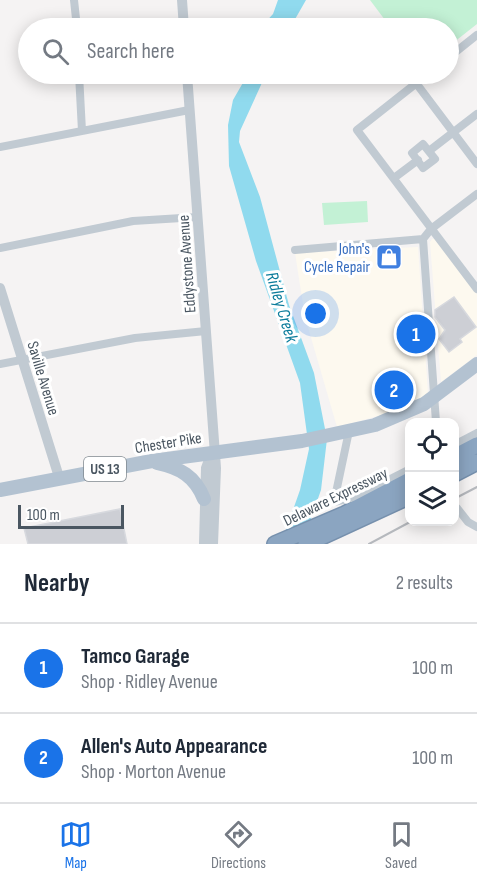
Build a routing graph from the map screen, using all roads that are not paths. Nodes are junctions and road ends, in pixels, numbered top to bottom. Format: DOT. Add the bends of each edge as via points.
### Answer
graph roads {
  1 [pos="74,0"];
  2 [pos="182,0"];
  3 [pos="76,18"];
  4 [pos="183,18"];
  5 [pos="477,35"];
  6 [pos="459,49"];
  7 [pos="80,84"];
  8 [pos="188,84"];
  9 [pos="415,84"];
  10 [pos="417,84"];
  11 [pos="189,110"];
  12 [pos="477,114"];
  13 [pos="82,131"];
  14 [pos="453,132"];
  15 [pos="0,147"];
  16 [pos="477,164"];
  17 [pos="394,178"];
  18 [pos="477,194"];
  19 [pos="198,217"];
  20 [pos="431,229"];
  21 [pos="423,239"];
  22 [pos="0,248"];
  23 [pos="295,249"];
  24 [pos="0,288"];
  25 [pos="477,289"];
  26 [pos="206,331"];
  27 [pos="22,360"];
  28 [pos="0,364"];
  29 [pos="477,364"];
  30 [pos="434,396"];
  31 [pos="436,418"];
  32 [pos="349,431"];
  33 [pos="477,433"];
  34 [pos="459,442"];
  35 [pos="477,445"];
  36 [pos="212,452"];
  37 [pos="459,454"];
  38 [pos="152,461"];
  39 [pos="477,462"];
  40 [pos="405,472"];
  41 [pos="458,472"];
  42 [pos="59,477"];
  43 [pos="405,483"];
  44 [pos="0,490"];
  45 [pos="405,498"];
  46 [pos="204,499"];
  47 [pos="459,512"];
  48 [pos="348,519"];
  49 [pos="477,527"];
  50 [pos="204,544"];
  51 [pos="213,544"];
  52 [pos="275,544"];
  53 [pos="306,544"];
  1 -- 3 [label="street"];
  2 -- 4 [label="street"];
  5 -- 6 [label="street"];
  7 -- 13 [label="street"];
  8 -- 11 [label="street, Eddystone Avenue"];
  9 -- 17 [label="street" via="357,130"];
  10 -- 14 [label="street"];
  11 -- 13 [label="street"];
  11 -- 19 [label="street, Eddystone Avenue"];
  12 -- 14 [label="street"];
  13 -- 15 [label="street"];
  14 -- 16 [label="street"];
  14 -- 17 [label="street" via="429,151 435,159 423,168 418,160"];
  17 -- 20 [label="street"];
  18 -- 20 [label="street"];
  19 -- 22 [label="street" via="133,221"];
  19 -- 26 [label="street, Eddystone Avenue"];
  20 -- 21 [label="street"];
  20 -- 25 [label="street"];
  21 -- 23 [label="street"];
  21 -- 30 [label="street"];
  24 -- 27 [label="street, Saville Avenue"];
  26 -- 27 [label="street" via="135,338"];
  26 -- 36 [label="street, Eddystone Avenue"];
  27 -- 28 [label="street"];
  27 -- 42 [label="street, Saville Avenue"];
  29 -- 30 [label="main road, US 13"];
  30 -- 31 [label="street"];
  30 -- 32 [label="main road, US 13" via="398,417"];
  32 -- 36 [label="main road, Chester Pike / US 13"];
  32 -- 40 [label="street" via="334,502 355,497"];
  33 -- 34 [label="street"];
  35 -- 37 [label="highway"];
  36 -- 38 [label="main road, Chester Pike / US 13"];
  36 -- 46 [label="street" via="206,468"];
  36 -- 51 [label="street" via="216,468"];
  38 -- 42 [label="main road, Chester Pike / US 13"];
  38 -- 46 [label="main road" via="187,474"];
  39 -- 41 [label="highway"];
  42 -- 44 [label="main road, Chester Pike / US 13"];
  43 -- 48 [label="highway, Delaware Expressway"];
  45 -- 48 [label="highway, Delaware Expressway"];
  46 -- 50 [label="street"];
  47 -- 49 [label="street"];
  48 -- 52 [label="highway, Delaware Expressway"];
  48 -- 53 [label="highway, Delaware Expressway"];
}
